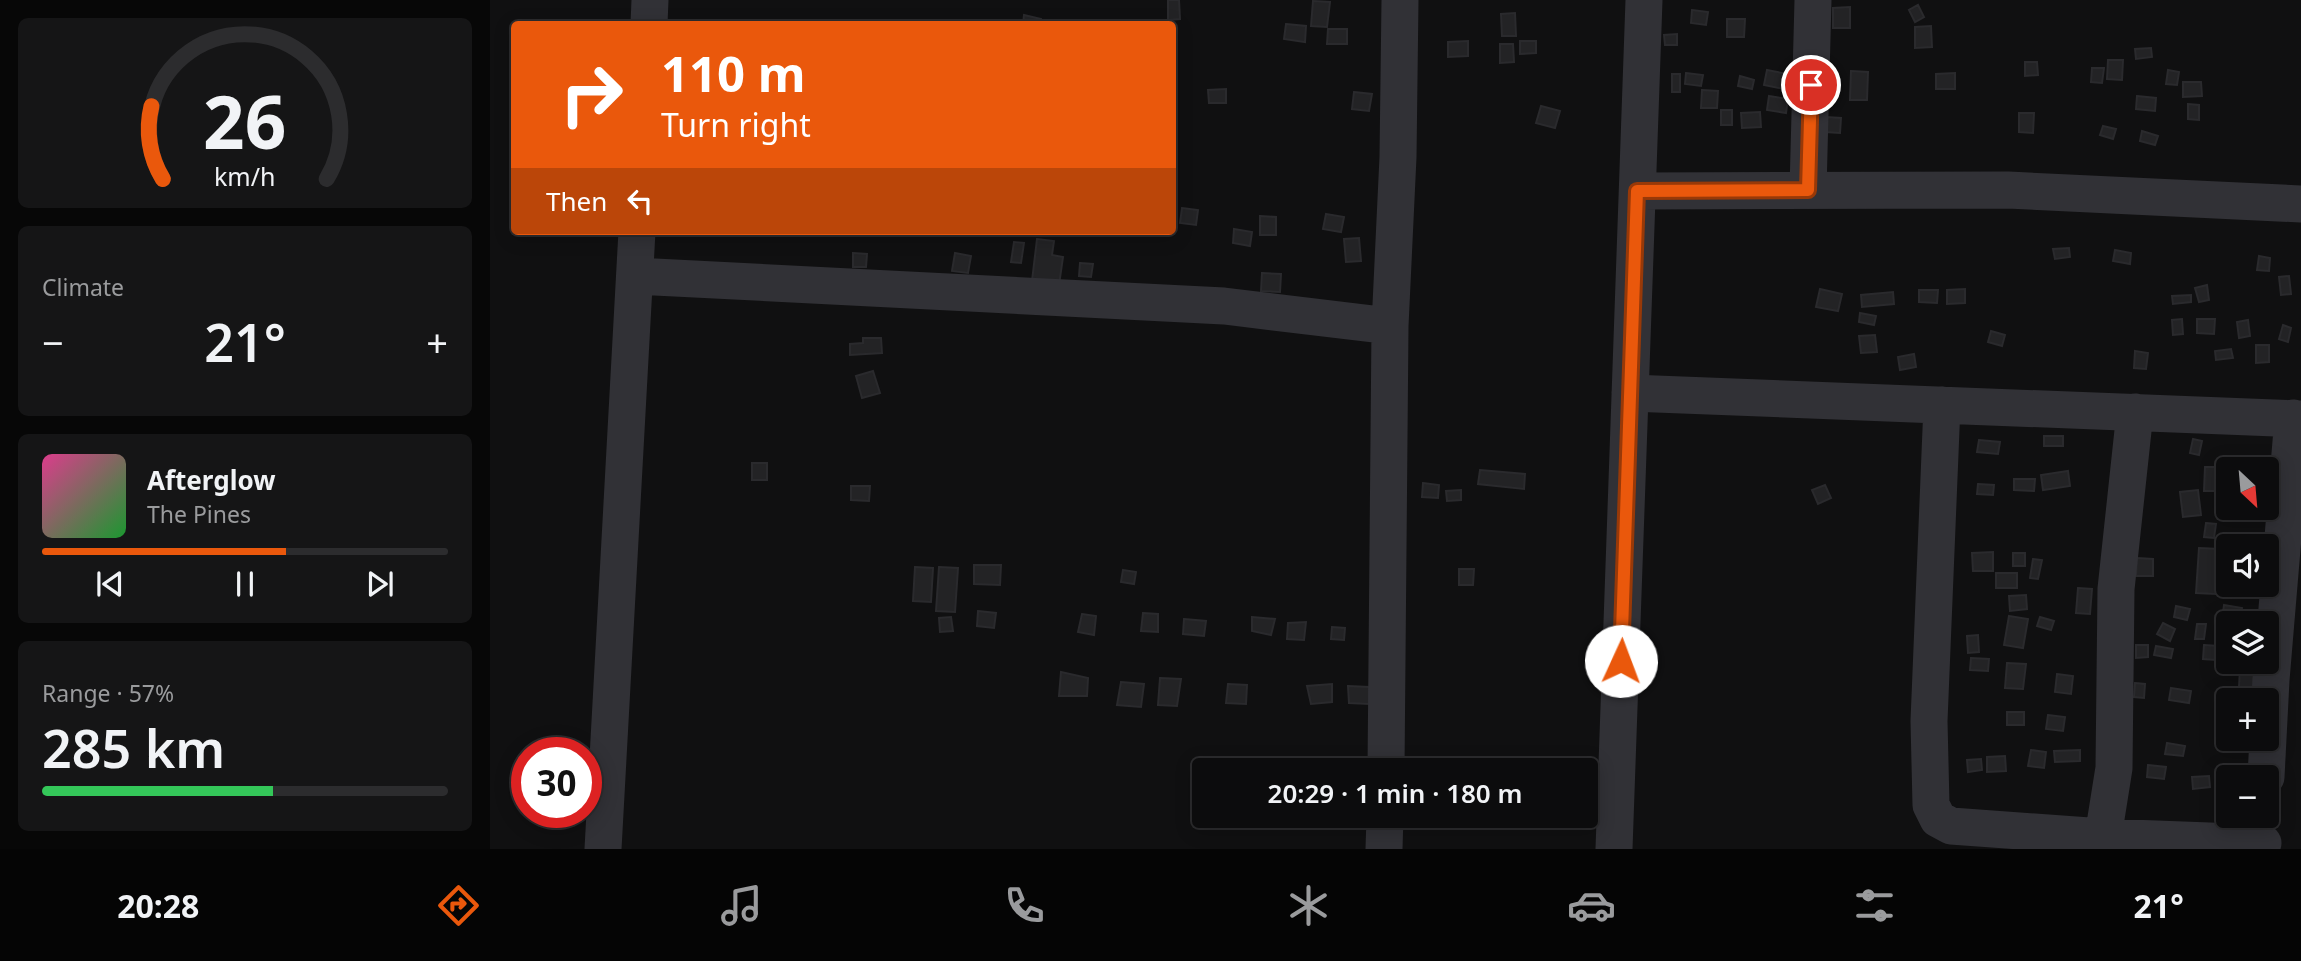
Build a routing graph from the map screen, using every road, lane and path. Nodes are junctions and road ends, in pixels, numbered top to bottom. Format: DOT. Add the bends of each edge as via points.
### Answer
graph roads {
  1 [pos="650,0"];
  2 [pos="1400,0"];
  3 [pos="1644,0"];
  4 [pos="1812,0"];
  5 [pos="649,21"];
  6 [pos="1808,190"];
  7 [pos="1637,191"];
  8 [pos="2301,204"];
  9 [pos="637,235"];
  10 [pos="635,276"];
  11 [pos="1390,326"];
  12 [pos="1630,393"];
  13 [pos="1942,405"];
  14 [pos="2135,412"];
  15 [pos="2297,418"];
  16 [pos="1385,758"];
  17 [pos="2267,765"];
  18 [pos="1385,828"];
  19 [pos="2264,836"];
  20 [pos="2103,837"];
  21 [pos="604,849"];
  22 [pos="1384,849"];
  23 [pos="1615,849"];
  1 -- 5 [label="street"];
  2 -- 11 [label="street"];
  3 -- 7 [label="street"];
  4 -- 6 [label="street"];
  6 -- 7 [label="street"];
  6 -- 8 [label="street" via="2008,190"];
  7 -- 12 [label="street"];
  9 -- 10 [label="street"];
  10 -- 11 [label="street" via="1224,306"];
  10 -- 21 [label="street"];
  11 -- 16 [label="street"];
  12 -- 13 [label="street"];
  12 -- 23 [label="street"];
  13 -- 14 [label="street"];
  13 -- 20 [label="street" via="1928,721 1931,805 1938,820 1951,826"];
  14 -- 15 [label="street"];
  14 -- 20 [label="street" via="2116,589 2114,768"];
  15 -- 17 [label="street"];
  18 -- 22 [label="street"];
  19 -- 20 [label="street"];
}
